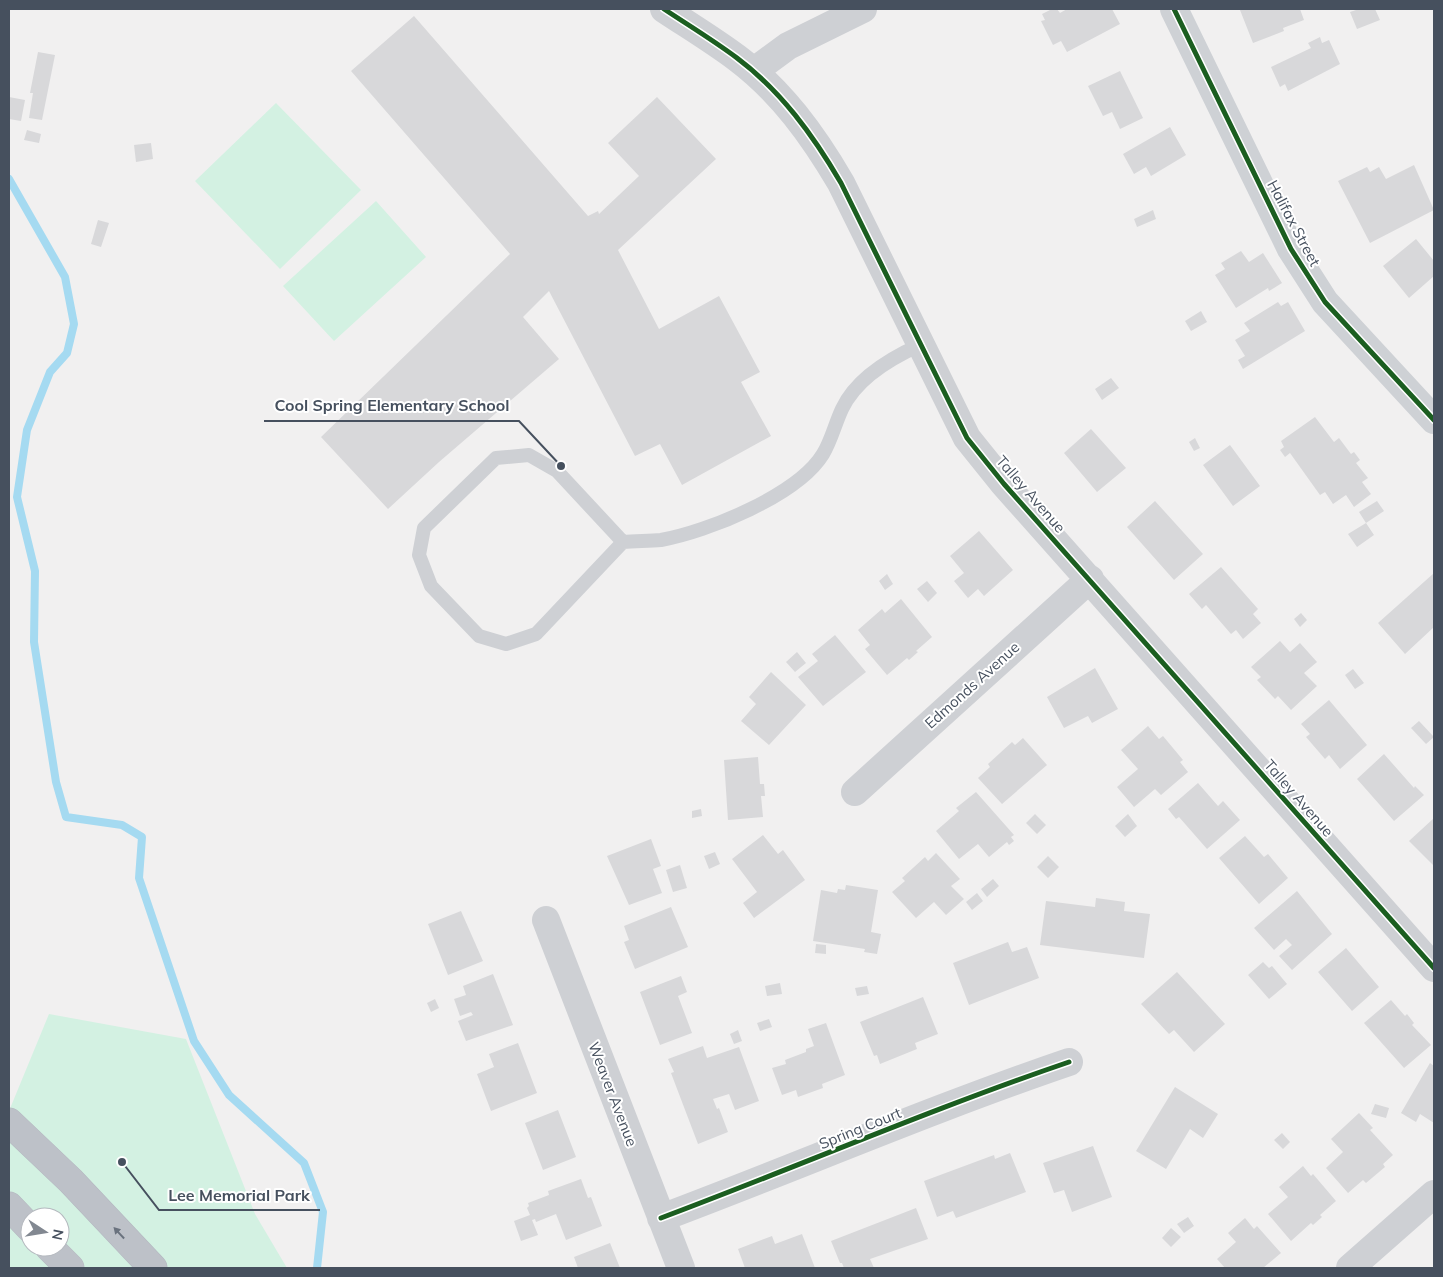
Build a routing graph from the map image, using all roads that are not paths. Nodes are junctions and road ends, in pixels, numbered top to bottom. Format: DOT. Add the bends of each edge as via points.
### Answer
graph roads {
  1 [pos="664,9"];
  2 [pos="863,9"];
  3 [pos="1174,9"];
  4 [pos="754,72"];
  5 [pos="920,345"];
  6 [pos="1434,420"];
  7 [pos="623,542"];
  8 [pos="1090,579"];
  9 [pos="855,792"];
  10 [pos="546,920"];
  11 [pos="1434,968"];
  12 [pos="1068,1062"];
  13 [pos="9,1122"];
  14 [pos="1434,1194"];
  15 [pos="9,1206"];
  16 [pos="20,1218"];
  17 [pos="661,1218"];
  18 [pos="59,1257"];
  19 [pos="70,1268"];
  20 [pos="152,1268"];
  21 [pos="681,1268"];
  22 [pos="1350,1268"];
  1 -- 4 [label="street, Talley Avenue"];
  2 -- 4 [label="street" via="788,46"];
  3 -- 6 [label="main road, Halifax Street" via="1296,256 1325,302"];
  4 -- 5 [label="street, Talley Avenue" via="792,110 821,149"];
  5 -- 7 [label="lane" via="879,368 854,391 843,407 823,454 791,487 738,514 694,531 662,540"];
  5 -- 8 [label="street, Talley Avenue" via="968,438 1004,484"];
  7 -- 7 [label="lane" via="556,470 529,455 496,458 424,528 419,555 431,586 479,636 506,644 536,634"];
  8 -- 9 [label="street, Edmonds Avenue"];
  8 -- 11 [label="street, Talley Avenue"];
  10 -- 17 [label="street, Weaver Avenue"];
  12 -- 17 [label="street, Spring Court"];
  20 -- 13 [label="highway, one-way" via="71,1181"];
  14 -- 22 [label="street"];
  15 -- 16 [label="highway"];
  17 -- 21 [label="street, Weaver Avenue"];
  18 -- 19 [label="highway"];
}
